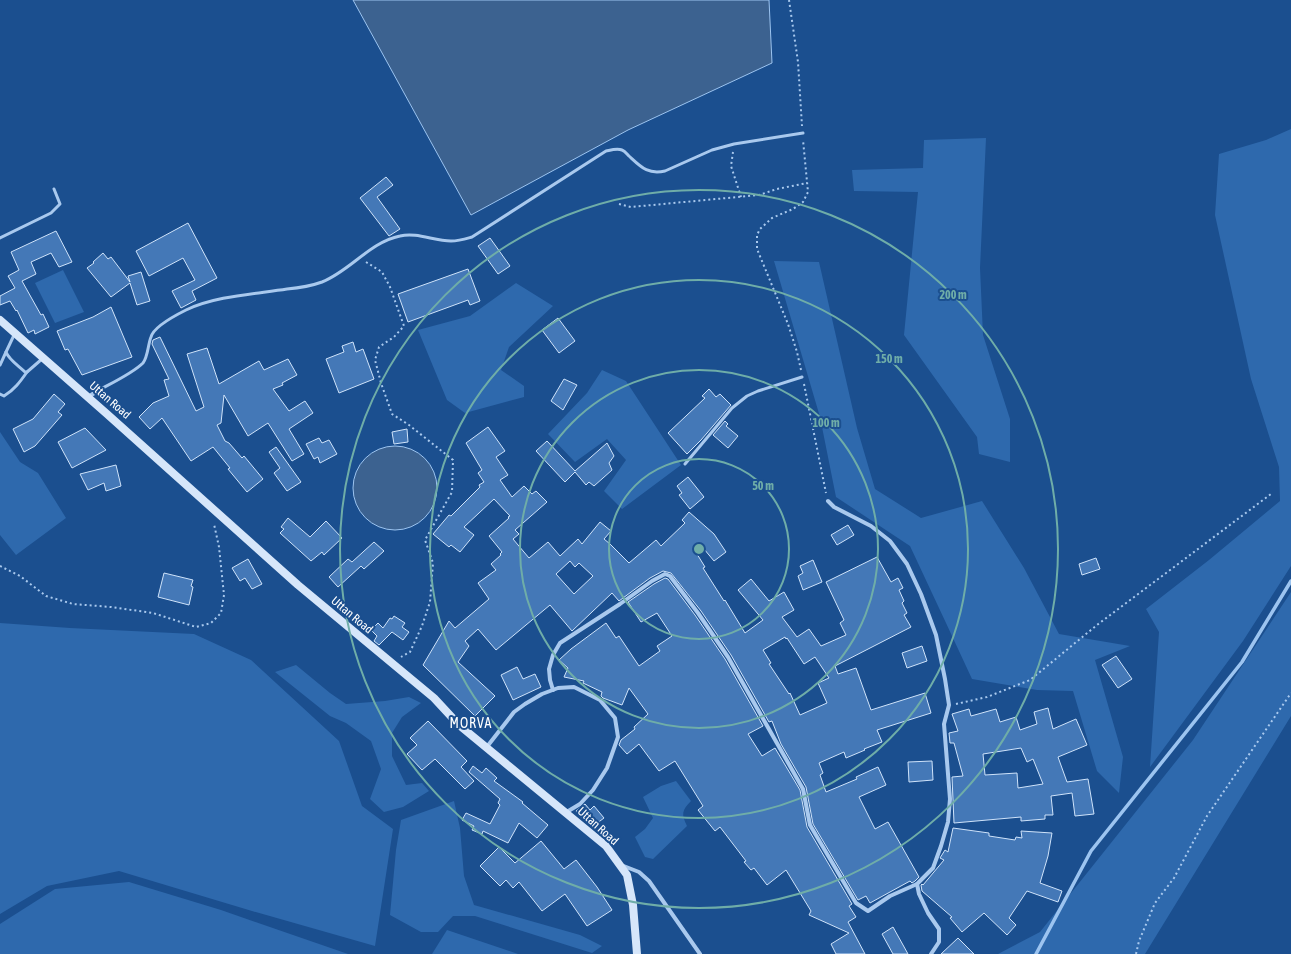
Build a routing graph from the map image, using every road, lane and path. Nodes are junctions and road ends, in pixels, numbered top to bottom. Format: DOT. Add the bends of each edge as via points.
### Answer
graph roads {
  1 [pos="789,0"];
  2 [pos="803,133"];
  3 [pos="734,144"];
  4 [pos="807,183"];
  5 [pos="54,189"];
  6 [pos="741,197"];
  7 [pos="619,204"];
  8 [pos="0,238"];
  9 [pos="360,258"];
  10 [pos="0,320"];
  11 [pos="15,333"];
  12 [pos="6,352"];
  13 [pos="43,358"];
  14 [pos="0,365"];
  15 [pos="27,372"];
  16 [pos="802,377"];
  17 [pos="99,390"];
  18 [pos="0,394"];
  19 [pos="88,397"];
  20 [pos="685,464"];
  21 [pos="1271,494"];
  22 [pos="828,501"];
  23 [pos="211,507"];
  24 [pos="0,566"];
  25 [pos="392,663"];
  26 [pos="553,690"];
  27 [pos="1291,693"];
  28 [pos="949,705"];
  29 [pos="486,748"];
  30 [pos="565,813"];
  31 [pos="619,864"];
  32 [pos="916,884"];
  33 [pos="638,954"];
  34 [pos="700,954"];
  35 [pos="931,954"];
  36 [pos="1136,954"];
  1 -- 2 [label="path" via="798,62"];
  2 -- 3 [label="lane"];
  2 -- 4 [label="path"];
  3 -- 6 [label="path" via="731,166"];
  3 -- 9 [label="lane" via="712,150 658,173 650,172 622,150 606,151 472,237 450,241 401,236 387,240"];
  4 -- 6 [label="path"];
  4 -- 16 [label="path" via="808,192 803,202 772,218 757,235 757,248 788,324"];
  5 -- 8 [label="lane" via="60,204 51,213"];
  6 -- 7 [label="path" via="631,207"];
  9 -- 17 [label="lane" via="336,276 321,283 216,300 185,311 157,327 151,335 144,361 137,369"];
  9 -- 25 [label="path" via="382,272 404,326 379,347 375,360 392,414 453,460 452,492 425,540 433,563 430,602 410,652"];
  10 -- 11 [label="main road, Uttan Road"];
  11 -- 12 [label="lane"];
  11 -- 13 [label="main road, Uttan Road"];
  12 -- 14 [label="lane"];
  12 -- 15 [label="lane"];
  13 -- 15 [label="lane"];
  13 -- 19 [label="main road, Uttan Road"];
  15 -- 18 [label="lane" via="11,392 4,396"];
  16 -- 20 [label="lane" via="747,396 732,408"];
  16 -- 22 [label="path"];
  17 -- 19 [label="street"];
  19 -- 23 [label="main road, Uttan Road"];
  21 -- 28 [label="path" via="1097,624 1030,680 987,697"];
  22 -- 28 [label="street" via="886,537 907,564 936,635"];
  23 -- 24 [label="path" via="219,547 224,595 221,613 211,623 196,627 154,613 74,604 46,596 20,576"];
  23 -- 25 [label="main road, Uttan Road" via="298,585"];
  25 -- 29 [label="main road, Uttan Road" via="434,698 459,725"];
  26 -- 29 [label="street" via="514,712"];
  26 -- 30 [label="street" via="574,687 600,700 615,718 618,738 607,768 593,790 580,804"];
  26 -- 32 [label="street" via="549,669 560,643 652,581 665,574 670,576 728,657 803,789 810,825 856,903 868,911 890,896"];
  27 -- 36 [label="path" via="1207,816 1174,878 1156,903"];
  28 -- 32 [label="street" via="944,724 950,799 948,822 933,868"];
  29 -- 30 [label="main road, Uttan Road"];
  30 -- 31 [label="main road, Uttan Road" via="606,846"];
  31 -- 33 [label="main road, Uttan Road" via="627,875"];
  31 -- 34 [label="street" via="638,872 649,881"];
  32 -- 35 [label="street" via="928,913 939,929 939,942"];
}
